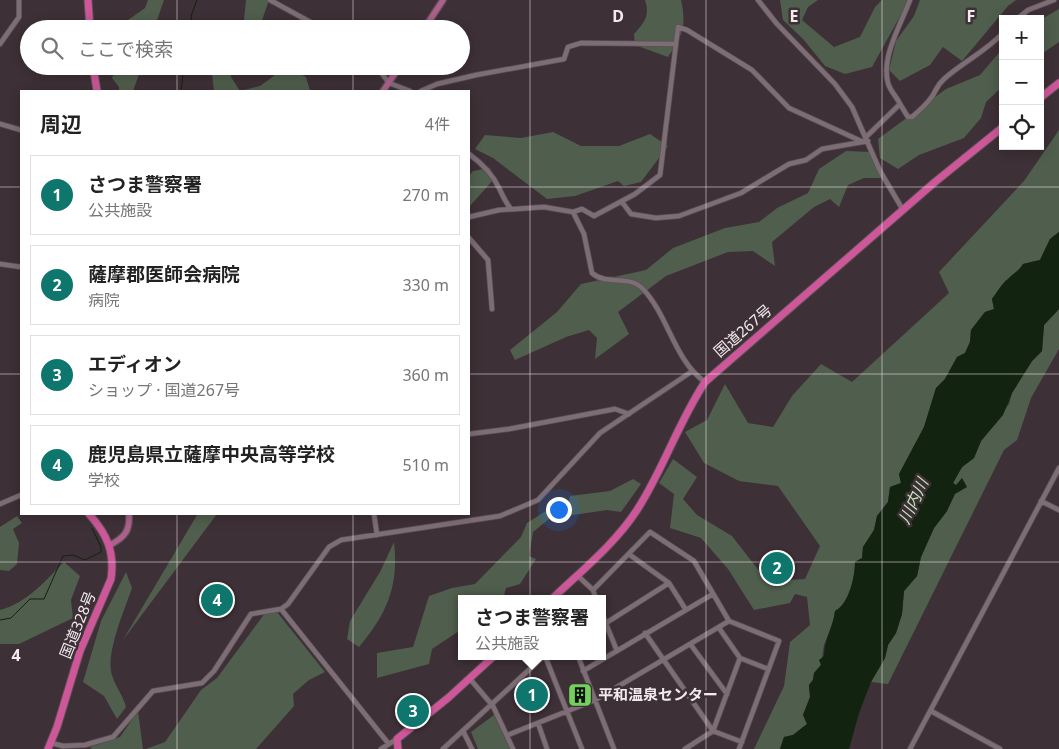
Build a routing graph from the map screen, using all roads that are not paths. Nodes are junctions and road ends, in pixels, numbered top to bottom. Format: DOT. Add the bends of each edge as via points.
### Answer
graph roads {
  1 [pos="19,0"];
  2 [pos="88,0"];
  3 [pos="270,0"];
  4 [pos="443,0"];
  5 [pos="758,0"];
  6 [pos="910,0"];
  7 [pos="1054,0"];
  8 [pos="1022,15"];
  9 [pos="89,20"];
  10 [pos="307,20"];
  11 [pos="430,20"];
  12 [pos="999,37"];
  13 [pos="0,44"];
  14 [pos="676,44"];
  15 [pos="94,75"];
  16 [pos="383,75"];
  17 [pos="394,75"];
  18 [pos="389,83"];
  19 [pos="1059,84"];
  20 [pos="97,90"];
  21 [pos="383,90"];
  22 [pos="407,90"];
  23 [pos="423,90"];
  24 [pos="1044,95"];
  25 [pos="900,104"];
  26 [pos="0,124"];
  27 [pos="20,130"];
  28 [pos="999,130"];
  29 [pos="866,140"];
  30 [pos="470,155"];
  31 [pos="622,202"];
  32 [pos="511,209"];
  33 [pos="903,210"];
  34 [pos="573,212"];
  35 [pos="470,217"];
  36 [pos="470,239"];
  37 [pos="0,264"];
  38 [pos="20,267"];
  39 [pos="492,309"];
  40 [pos="691,372"];
  41 [pos="705,382"];
  42 [pos="629,414"];
  43 [pos="470,434"];
  44 [pos="1059,468"];
  45 [pos="20,495"];
  46 [pos="1041,501"];
  47 [pos="0,504"];
  48 [pos="1059,510"];
  49 [pos="90,515"];
  50 [pos="129,515"];
  51 [pos="374,515"];
  52 [pos="377,535"];
  53 [pos="110,545"];
  54 [pos="630,555"];
  55 [pos="577,575"];
  56 [pos="669,583"];
  57 [pos="593,590"];
  58 [pos="713,594"];
  59 [pos="557,595"];
  60 [pos="595,595"];
  61 [pos="281,609"];
  62 [pos="686,610"];
  63 [pos="729,621"];
  64 [pos="606,623"];
  65 [pos="719,628"];
  66 [pos="646,633"];
  67 [pos="691,645"];
  68 [pos="617,651"];
  69 [pos="606,657"];
  70 [pos="740,658"];
  71 [pos="490,660"];
  72 [pos="540,660"];
  73 [pos="546,660"];
  74 [pos="579,660"];
  75 [pos="602,660"];
  76 [pos="664,660"];
  77 [pos="768,669"];
  78 [pos="583,671"];
  79 [pos="470,679"];
  80 [pos="727,694"];
  81 [pos="595,700"];
  82 [pos="493,706"];
  83 [pos="931,711"];
  84 [pos="567,712"];
  85 [pos="538,723"];
  86 [pos="463,731"];
  87 [pos="713,731"];
  88 [pos="508,736"];
  89 [pos="397,739"];
  90 [pos="742,742"];
  91 [pos="388,743"];
  92 [pos="49,746"];
  93 [pos="381,749"];
  94 [pos="398,749"];
  95 [pos="443,749"];
  96 [pos="472,749"];
  97 [pos="513,749"];
  98 [pos="547,749"];
  99 [pos="582,749"];
  100 [pos="614,749"];
  101 [pos="685,749"];
  102 [pos="739,749"];
  103 [pos="910,749"];
  104 [pos="1000,749"];
  1 -- 13 [label="street" via="19,17"];
  2 -- 9 [label="highway"];
  3 -- 10 [label="street"];
  4 -- 11 [label="main road"];
  5 -- 29 [label="street" via="835,84 856,113"];
  6 -- 25 [label="street" via="888,67 889,86"];
  7 -- 8 [label="street"];
  12 -- 25 [label="street" via="982,53 944,78 927,103 912,117 908,117"];
  14 -- 23 [label="street" via="581,43 568,47 564,59 476,75"];
  14 -- 29 [label="street" via="678,27 687,30 752,70 790,108"];
  14 -- 31 [label="street" via="660,175"];
  15 -- 20 [label="highway"];
  16 -- 18 [label="street"];
  17 -- 18 [label="main road"];
  18 -- 21 [label="main road"];
  18 -- 22 [label="street"];
  19 -- 24 [label="highway"];
  25 -- 29 [label="street"];
  26 -- 27 [label="street"];
  28 -- 33 [label="highway, 国道267号"];
  29 -- 31 [label="street" via="822,149 806,160 789,164 741,193 679,216 656,218 631,214"];
  29 -- 33 [label="street"];
  30 -- 32 [label="street" via="499,186 502,198"];
  31 -- 34 [label="street" via="594,216 582,209"];
  32 -- 34 [label="street" via="544,207"];
  32 -- 35 [label="street"];
  33 -- 41 [label="highway, 国道267号"];
  34 -- 40 [label="street" via="584,234 592,273 611,280 632,281 643,289"];
  36 -- 39 [label="street" via="488,260"];
  37 -- 38 [label="street"];
  40 -- 41 [label="street"];
  40 -- 42 [label="street"];
  41 -- 55 [label="highway, 国道267号" via="637,510 622,530"];
  42 -- 43 [label="street" via="615,409"];
  42 -- 52 [label="street" via="589,442 538,500 500,516"];
  44 -- 46 [label="street"];
  45 -- 47 [label="street"];
  46 -- 48 [label="street"];
  46 -- 83 [label="street"];
  49 -- 53 [label="highway, 国道328号"];
  50 -- 53 [label="main road" via="128,531 122,539"];
  51 -- 52 [label="street"];
  52 -- 61 [label="street" via="341,540 329,548"];
  53 -- 92 [label="highway, 国道328号" via="111,579 80,651"];
  54 -- 56 [label="street"];
  54 -- 57 [label="street"];
  54 -- 58 [label="street" via="650,532 694,561"];
  55 -- 57 [label="street"];
  55 -- 59 [label="highway, 国道267号"];
  56 -- 62 [label="street"];
  56 -- 64 [label="street"];
  57 -- 60 [label="street"];
  58 -- 62 [label="street"];
  58 -- 63 [label="street"];
  61 -- 91 [label="street"];
  61 -- 92 [label="street" via="251,614 208,678 202,682 153,691 113,737 85,745"];
  62 -- 66 [label="street"];
  63 -- 65 [label="street"];
  63 -- 77 [label="street" via="779,641"];
  64 -- 68 [label="street"];
  65 -- 67 [label="street"];
  65 -- 70 [label="street"];
  66 -- 68 [label="street"];
  66 -- 76 [label="street"];
  67 -- 76 [label="street"];
  67 -- 80 [label="street"];
  68 -- 69 [label="street"];
  70 -- 77 [label="street"];
  70 -- 80 [label="street"];
  71 -- 79 [label="highway"];
  72 -- 82 [label="street"];
  73 -- 84 [label="street"];
  74 -- 78 [label="street"];
  75 -- 78 [label="street"];
  76 -- 81 [label="street"];
  76 -- 87 [label="street"];
  77 -- 90 [label="street"];
  78 -- 81 [label="street"];
  79 -- 82 [label="street"];
  79 -- 89 [label="highway"];
  80 -- 87 [label="street"];
  81 -- 84 [label="street"];
  81 -- 100 [label="street"];
  82 -- 86 [label="street"];
  82 -- 88 [label="street"];
  83 -- 103 [label="street"];
  83 -- 104 [label="street"];
  84 -- 85 [label="street"];
  84 -- 99 [label="street"];
  85 -- 88 [label="street"];
  85 -- 98 [label="street"];
  86 -- 95 [label="street"];
  86 -- 96 [label="street"];
  87 -- 90 [label="street"];
  87 -- 101 [label="street"];
  88 -- 97 [label="street"];
  89 -- 91 [label="street"];
  89 -- 94 [label="highway"];
  90 -- 102 [label="street"];
  91 -- 93 [label="street"];
}
